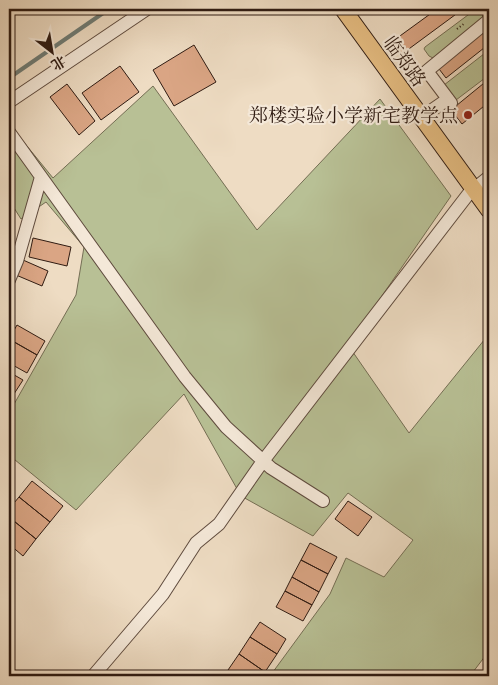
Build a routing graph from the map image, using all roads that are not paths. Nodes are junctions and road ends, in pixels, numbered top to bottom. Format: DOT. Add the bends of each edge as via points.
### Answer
graph roads {
  1 [pos="147,9"];
  2 [pos="343,9"];
  3 [pos="484,9"];
  4 [pos="489,16"];
  5 [pos="489,20"];
  6 [pos="9,102"];
  7 [pos="422,117"];
  8 [pos="9,132"];
  9 [pos="41,177"];
  10 [pos="489,177"];
  11 [pos="474,189"];
  12 [pos="489,210"];
  13 [pos="9,280"];
  14 [pos="263,461"];
  15 [pos="322,501"];
  16 [pos="9,673"];
  17 [pos="11,676"];
  18 [pos="93,676"];
  1 -- 6 [label="street"];
  2 -- 7 [label="main road, 临郑路"];
  3 -- 4 [label="street"];
  5 -- 7 [label="street" via="427,71 449,101"];
  7 -- 11 [label="main road, 临郑路"];
  8 -- 9 [label="street"];
  9 -- 13 [label="street"];
  9 -- 14 [label="street" via="185,377 226,427"];
  10 -- 11 [label="street"];
  11 -- 12 [label="main road, 临郑路"];
  11 -- 14 [label="street"];
  14 -- 15 [label="street"];
  14 -- 18 [label="street" via="219,524 196,543 163,594"];
  16 -- 17 [label="street"];
}
